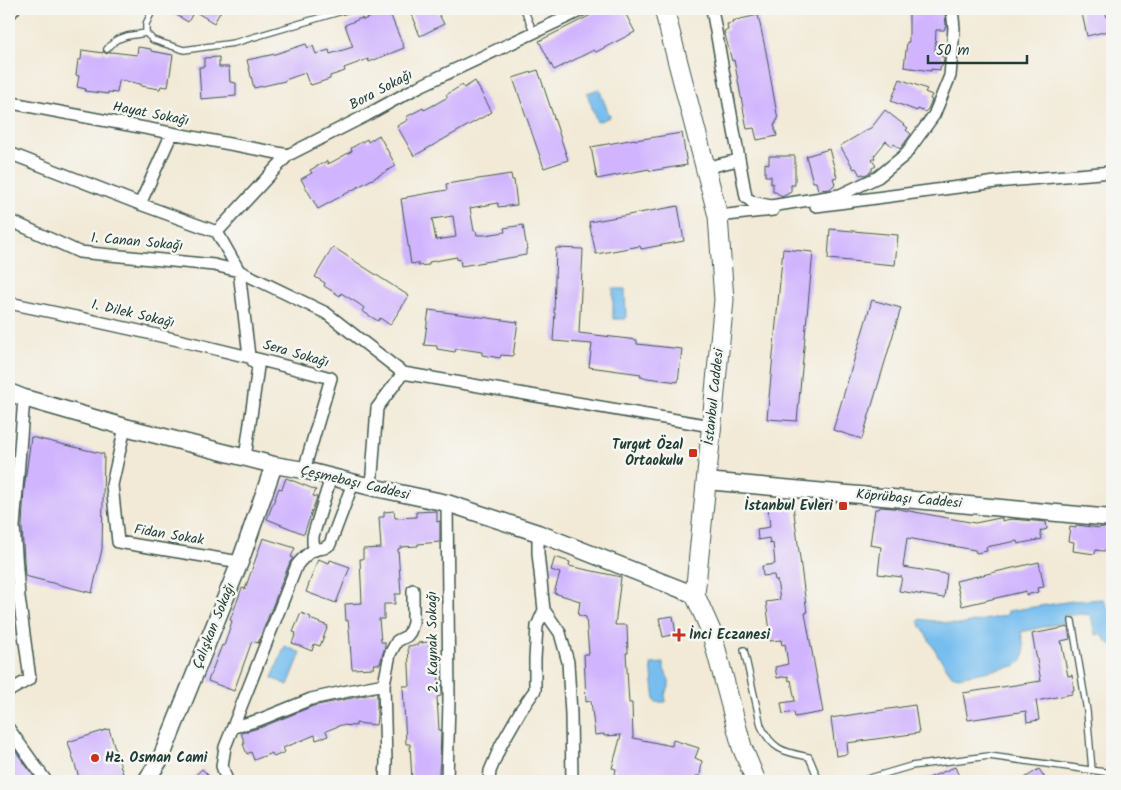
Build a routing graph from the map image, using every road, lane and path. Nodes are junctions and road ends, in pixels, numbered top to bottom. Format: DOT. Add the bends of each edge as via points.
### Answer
graph roads {
  1 [pos="14,9"];
  2 [pos="153,9"];
  3 [pos="349,9"];
  4 [pos="524,9"];
  5 [pos="584,9"];
  6 [pos="664,9"];
  7 [pos="712,9"];
  8 [pos="952,9"];
  9 [pos="9,15"];
  10 [pos="534,32"];
  11 [pos="146,33"];
  12 [pos="107,49"];
  13 [pos="10,105"];
  14 [pos="172,133"];
  15 [pos="9,153"];
  16 [pos="288,155"];
  17 [pos="738,160"];
  18 [pos="705,168"];
  19 [pos="1112,172"];
  20 [pos="140,204"];
  21 [pos="718,216"];
  22 [pos="9,220"];
  23 [pos="217,232"];
  24 [pos="239,271"];
  25 [pos="9,303"];
  26 [pos="250,356"];
  27 [pos="403,373"];
  28 [pos="9,392"];
  29 [pos="24,398"];
  30 [pos="712,426"];
  31 [pos="125,427"];
  32 [pos="245,458"];
  33 [pos="274,466"];
  34 [pos="304,470"];
  35 [pos="331,477"];
  36 [pos="706,481"];
  37 [pos="353,483"];
  38 [pos="370,487"];
  39 [pos="447,503"];
  40 [pos="1112,518"];
  41 [pos="538,533"];
  42 [pos="315,550"];
  43 [pos="240,562"];
  44 [pos="413,590"];
  45 [pos="695,595"];
  46 [pos="14,597"];
  47 [pos="544,610"];
  48 [pos="1072,621"];
  49 [pos="744,650"];
  50 [pos="384,684"];
  51 [pos="9,691"];
  52 [pos="234,727"];
  53 [pos="9,729"];
  54 [pos="1092,770"];
  55 [pos="1112,773"];
  56 [pos="46,781"];
  57 [pos="146,781"];
  58 [pos="226,781"];
  59 [pos="385,781"];
  60 [pos="447,781"];
  61 [pos="490,781"];
  62 [pos="572,781"];
  63 [pos="756,781"];
  64 [pos="819,781"];
  65 [pos="860,781"];
  1 -- 9 [label="street"];
  2 -- 11 [label="lane" via="146,24"];
  3 -- 11 [label="lane" via="234,43 184,50 153,40"];
  4 -- 10 [label="lane"];
  5 -- 10 [label="street, Bora Sokağı"];
  6 -- 18 [label="main road, İstanbul Caddesi"];
  7 -- 17 [label="street"];
  8 -- 17 [label="street" via="954,28 950,76 934,115 905,155 878,176 840,195 771,206 746,198"];
  10 -- 16 [label="street, Bora Sokağı" via="418,87"];
  11 -- 12 [label="lane" via="116,40"];
  13 -- 14 [label="street, Hayat Sokağı"];
  14 -- 16 [label="street, Hayat Sokağı"];
  14 -- 20 [label="street"];
  15 -- 20 [label="street"];
  16 -- 23 [label="street, Bora Sokağı"];
  17 -- 18 [label="street"];
  18 -- 21 [label="main road, İstanbul Caddesi"];
  19 -- 21 [label="street" via="996,182"];
  20 -- 23 [label="street"];
  21 -- 30 [label="main road, İstanbul Caddesi" via="724,300"];
  22 -- 24 [label="street, 1. Canan Sokağı" via="79,252 214,265"];
  23 -- 24 [label="street"];
  24 -- 26 [label="street"];
  24 -- 27 [label="street, 1. Canan Sokağı" via="326,313"];
  25 -- 26 [label="street, 1. Dilek Sokağı"];
  26 -- 32 [label="street" via="258,367"];
  26 -- 34 [label="street, Sera Sokağı" via="331,378"];
  27 -- 30 [label="street"];
  27 -- 38 [label="street" via="377,408"];
  28 -- 29 [label="main road, Çeşmebaşı Caddesi"];
  29 -- 31 [label="main road, Çeşmebaşı Caddesi"];
  29 -- 46 [label="street" via="14,527"];
  30 -- 36 [label="main road, İstanbul Caddesi"];
  31 -- 32 [label="main road, Çeşmebaşı Caddesi"];
  31 -- 43 [label="street, Fidan Sokak" via="112,485 118,542"];
  32 -- 33 [label="main road, Çeşmebaşı Caddesi"];
  33 -- 34 [label="main road, Çeşmebaşı Caddesi"];
  33 -- 43 [label="main road, Çalışkan Sokağı"];
  34 -- 35 [label="main road, Çeşmebaşı Caddesi"];
  35 -- 37 [label="main road, Çeşmebaşı Caddesi"];
  35 -- 42 [label="street" via="312,536"];
  36 -- 40 [label="main road, Köprübaşı Caddesi"];
  36 -- 45 [label="main road, İstanbul Caddesi"];
  37 -- 38 [label="main road, Çeşmebaşı Caddesi"];
  37 -- 42 [label="street" via="330,544"];
  38 -- 39 [label="main road, Çeşmebaşı Caddesi"];
  39 -- 41 [label="main road, Çeşmebaşı Caddesi"];
  39 -- 60 [label="street, 2. Kaynak Sokağı"];
  41 -- 45 [label="main road, Çeşmebaşı Caddesi"];
  41 -- 47 [label="street"];
  42 -- 52 [label="street" via="298,565"];
  43 -- 57 [label="main road, Çalışkan Sokağı" via="162,758"];
  44 -- 50 [label="street" via="413,623 410,632 397,641 390,654"];
  45 -- 63 [label="main road, İstanbul Caddesi" via="711,632 742,747"];
  46 -- 51 [label="street" via="30,679"];
  47 -- 61 [label="street" via="537,626 535,690 501,745 490,771"];
  47 -- 62 [label="street" via="560,633 568,662"];
  48 -- 54 [label="lane"];
  49 -- 64 [label="lane" via="765,734 785,752 809,757"];
  50 -- 52 [label="street" via="312,699"];
  50 -- 59 [label="street"];
  52 -- 58 [label="street" via="225,747 222,766"];
  53 -- 56 [label="street"];
  54 -- 55 [label="lane"];
  54 -- 65 [label="lane" via="989,756 911,766"];
}
